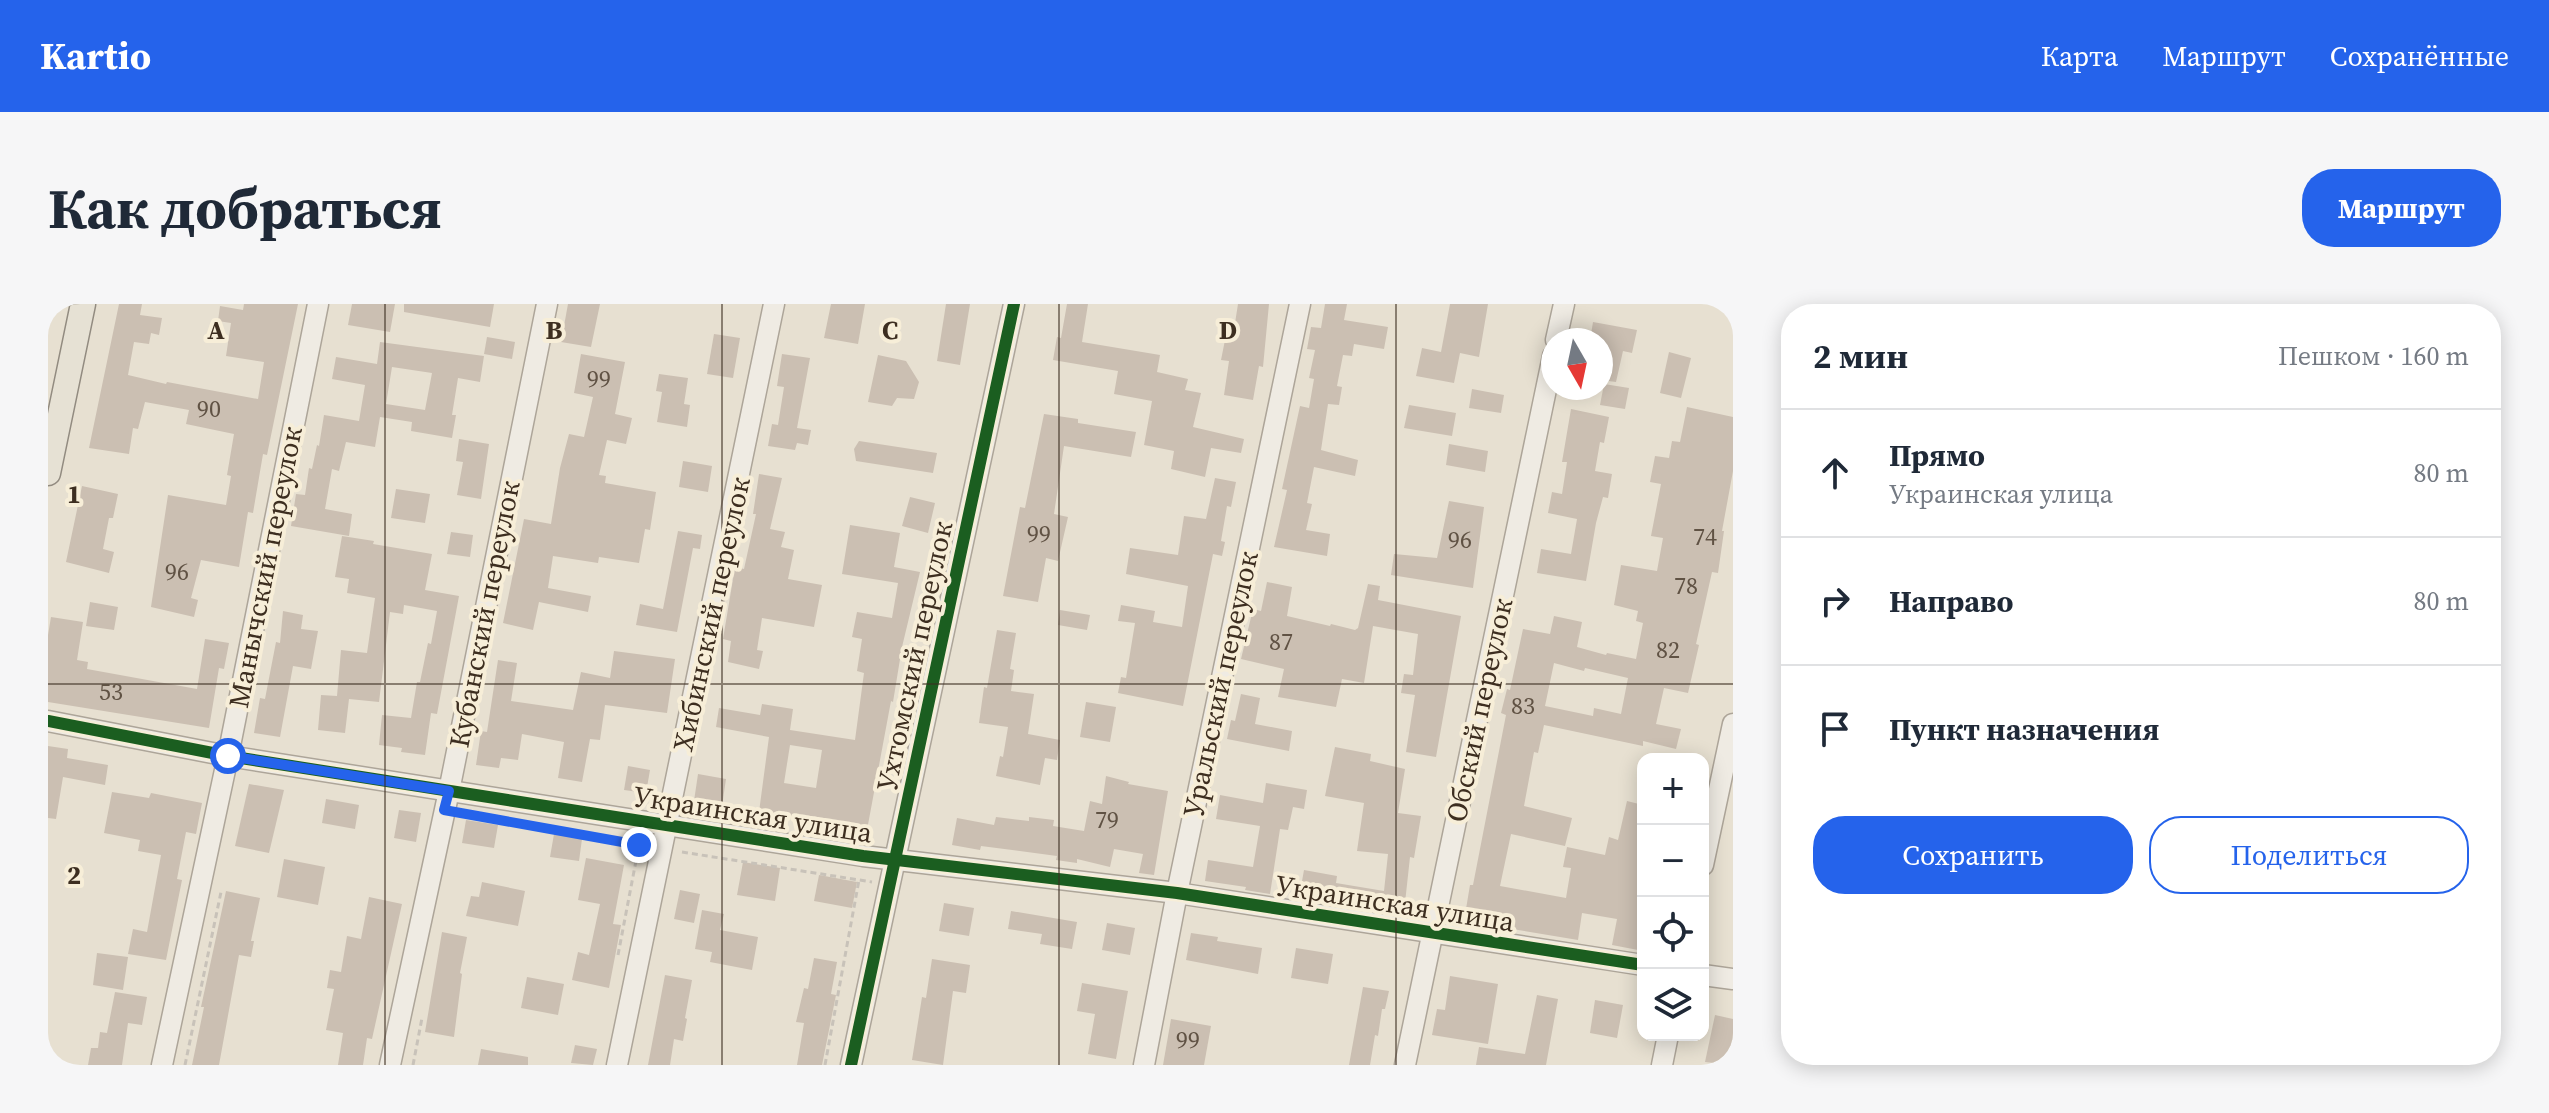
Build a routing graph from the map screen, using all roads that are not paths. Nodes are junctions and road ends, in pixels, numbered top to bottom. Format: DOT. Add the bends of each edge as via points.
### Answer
graph roads {
  1 [pos="83,304"];
  2 [pos="318,304"];
  3 [pos="547,304"];
  4 [pos="774,304"];
  5 [pos="1014,304"];
  6 [pos="1300,304"];
  7 [pos="1564,304"];
  8 [pos="1559,328"];
  9 [pos="1544,400"];
  10 [pos="48,473"];
  11 [pos="48,721"];
  12 [pos="1733,724"];
  13 [pos="228,756"];
  14 [pos="449,791"];
  15 [pos="668,825"];
  16 [pos="1709,837"];
  17 [pos="895,861"];
  18 [pos="1177,893"];
  19 [pos="1432,933"];
  20 [pos="1637,964"];
  21 [pos="1709,976"];
  22 [pos="1733,979"];
  23 [pos="1667,1041"];
  24 [pos="162,1065"];
  25 [pos="390,1065"];
  26 [pos="617,1065"];
  27 [pos="851,1065"];
  28 [pos="1144,1065"];
  29 [pos="1405,1065"];
  30 [pos="1662,1065"];
  1 -- 10 [label="main road"];
  2 -- 13 [label="street, Манычский переулок"];
  3 -- 14 [label="street, Кубанский переулок"];
  4 -- 15 [label="street, Хибинский переулок"];
  5 -- 17 [label="street, Ухтомский переулок"];
  6 -- 18 [label="street, Уральский переулок"];
  7 -- 8 [label="street"];
  9 -- 19 [label="street, Обский переулок"];
  11 -- 13 [label="street, Украинская улица"];
  12 -- 16 [label="street"];
  13 -- 14 [label="street, Украинская улица"];
  13 -- 24 [label="street, Манычский переулок"];
  14 -- 15 [label="street, Украинская улица"];
  14 -- 25 [label="street, Кубанский переулок"];
  15 -- 17 [label="street, Украинская улица"];
  15 -- 26 [label="street, Хибинский переулок"];
  17 -- 18 [label="street, Украинская улица"];
  17 -- 27 [label="street, Ухтомский переулок"];
  18 -- 19 [label="street, Украинская улица"];
  18 -- 28 [label="street, Уральский переулок"];
  19 -- 20 [label="street, Украинская улица"];
  19 -- 29 [label="street, Обский переулок"];
  21 -- 22 [label="street"];
  23 -- 30 [label="street"];
}
